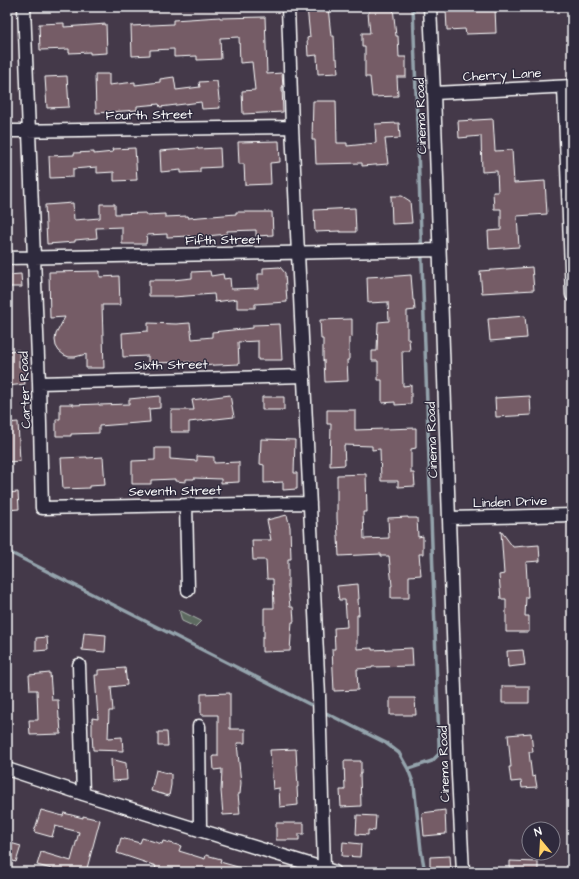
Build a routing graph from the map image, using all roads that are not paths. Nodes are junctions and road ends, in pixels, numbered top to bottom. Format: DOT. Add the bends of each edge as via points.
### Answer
graph roads {
  1 [pos="24,7"];
  2 [pos="288,7"];
  3 [pos="430,7"];
  4 [pos="568,86"];
  5 [pos="434,93"];
  6 [pos="292,127"];
  7 [pos="7,131"];
  8 [pos="29,131"];
  9 [pos="439,250"];
  10 [pos="298,252"];
  11 [pos="34,257"];
  12 [pos="7,258"];
  13 [pos="572,295"];
  14 [pos="304,376"];
  15 [pos="39,383"];
  16 [pos="310,503"];
  17 [pos="186,505"];
  18 [pos="42,508"];
  19 [pos="572,515"];
  20 [pos="449,518"];
  21 [pos="188,590"];
  22 [pos="79,665"];
  23 [pos="199,726"];
  24 [pos="7,769"];
  25 [pos="83,794"];
  26 [pos="200,829"];
  27 [pos="330,870"];
  28 [pos="463,872"];
  1 -- 8 [label="street, Carter Road"];
  2 -- 6 [label="street"];
  3 -- 5 [label="street, Cinema Road"];
  4 -- 5 [label="street, Cherry Lane"];
  4 -- 13 [label="street"];
  5 -- 9 [label="street, Cinema Road"];
  6 -- 8 [label="street, Fourth Street"];
  6 -- 10 [label="street"];
  7 -- 8 [label="street, Fourth Street"];
  8 -- 11 [label="street, Carter Road"];
  9 -- 10 [label="street, Fifth Street"];
  9 -- 20 [label="street, Cinema Road"];
  10 -- 11 [label="street, Fifth Street"];
  10 -- 14 [label="street"];
  11 -- 12 [label="street, Fifth Street"];
  11 -- 15 [label="street, Carter Road"];
  14 -- 15 [label="street, Sixth Street"];
  14 -- 16 [label="street"];
  15 -- 18 [label="street, Carter Road"];
  16 -- 17 [label="street, Seventh Street"];
  16 -- 27 [label="street"];
  17 -- 18 [label="street, Seventh Street"];
  17 -- 21 [label="street"];
  19 -- 20 [label="street, Linden Drive"];
  20 -- 28 [label="street, Cinema Road"];
  22 -- 25 [label="street"];
  23 -- 26 [label="street"];
  24 -- 25 [label="street"];
  25 -- 26 [label="street"];
  26 -- 27 [label="street"];
}
